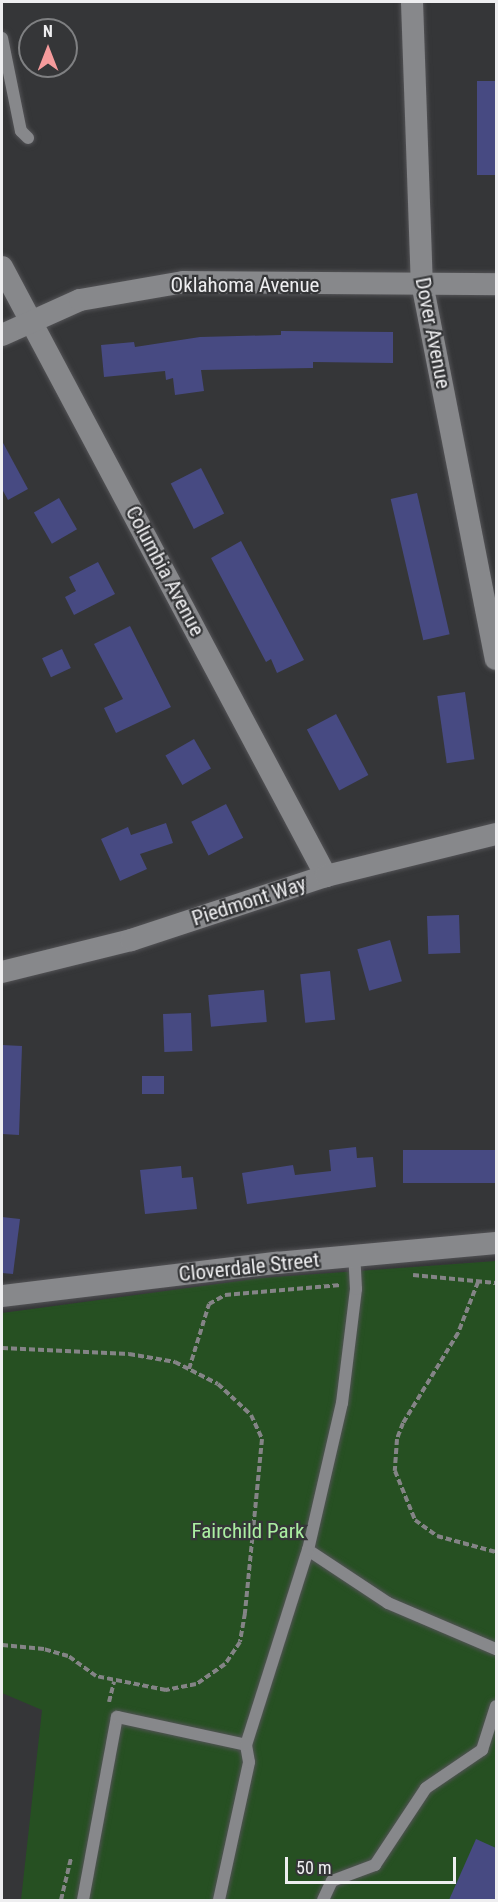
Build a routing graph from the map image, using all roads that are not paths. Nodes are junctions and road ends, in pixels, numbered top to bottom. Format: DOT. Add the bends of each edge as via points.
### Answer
graph roads {
  1 [pos="412,2"];
  2 [pos="2,38"];
  3 [pos="28,138"];
  4 [pos="2,267"];
  5 [pos="422,284"];
  6 [pos="496,284"];
  7 [pos="31,321"];
  8 [pos="2,335"];
  9 [pos="496,659"];
  10 [pos="496,834"];
  11 [pos="326,876"];
  12 [pos="2,972"];
  13 [pos="496,1243"];
  14 [pos="354,1256"];
  15 [pos="2,1296"];
  16 [pos="308,1550"];
  17 [pos="496,1649"];
  18 [pos="496,1706"];
  19 [pos="246,1745"];
  20 [pos="83,1900"];
  21 [pos="219,1900"];
  22 [pos="323,1900"];
  1 -- 5 [label="street, Dover Avenue"];
  2 -- 3 [label="lane" via="21,131"];
  4 -- 7 [label="street, Columbia Avenue"];
  5 -- 6 [label="street, Oklahoma Avenue"];
  5 -- 7 [label="street, Oklahoma Avenue" via="184,282 98,295"];
  5 -- 9 [label="street, Dover Avenue"];
  7 -- 8 [label="street, Oklahoma Avenue"];
  7 -- 11 [label="street, Columbia Avenue"];
  10 -- 11 [label="street, Piedmont Way"];
  11 -- 12 [label="street, Piedmont Way" via="131,940"];
  13 -- 14 [label="street, Cloverdale Street"];
  14 -- 15 [label="street, Cloverdale Street"];
  14 -- 16 [label="lane" via="356,1283 342,1403"];
  16 -- 17 [label="lane" via="388,1603"];
  16 -- 19 [label="lane"];
  18 -- 22 [label="lane" via="482,1750 426,1788 375,1864 332,1881"];
  19 -- 20 [label="lane" via="117,1718"];
  19 -- 21 [label="lane" via="249,1762"];
}
